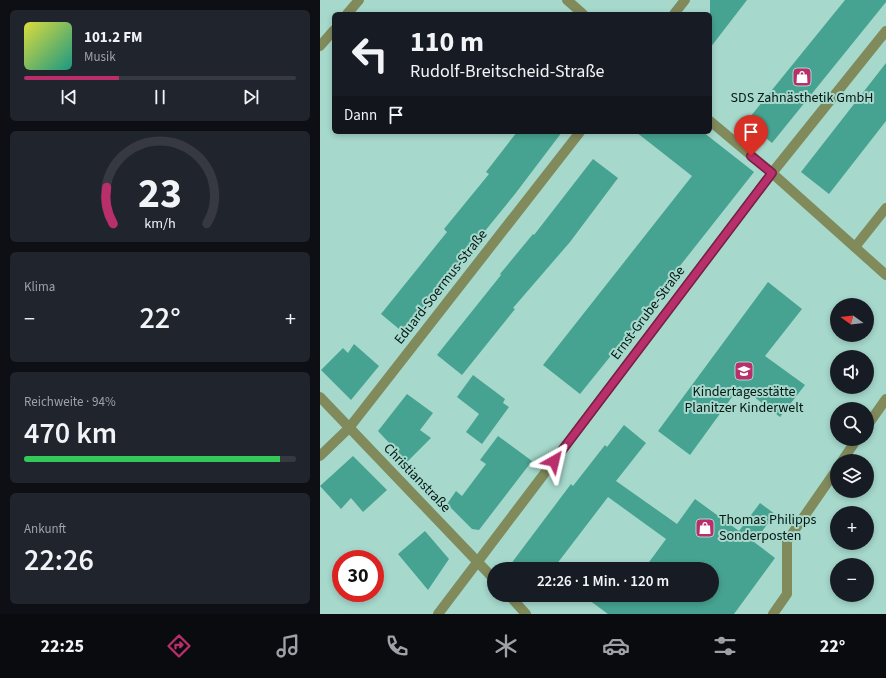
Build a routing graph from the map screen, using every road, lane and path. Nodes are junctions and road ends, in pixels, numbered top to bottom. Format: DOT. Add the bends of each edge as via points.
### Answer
graph roads {
  1 [pos="359,0"];
  2 [pos="567,0"];
  3 [pos="685,0"];
  4 [pos="349,12"];
  5 [pos="581,12"];
  6 [pos="676,12"];
  7 [pos="886,31"];
  8 [pos="332,32"];
  9 [pos="320,46"];
  10 [pos="712,124"];
  11 [pos="578,134"];
  12 [pos="772,173"];
  13 [pos="886,208"];
  14 [pos="855,247"];
  15 [pos="886,275"];
  16 [pos="320,397"];
  17 [pos="886,399"];
  18 [pos="874,416"];
  19 [pos="349,428"];
  20 [pos="320,456"];
  21 [pos="830,479"];
  22 [pos="478,561"];
  23 [pos="487,571"];
  24 [pos="515,602"];
  25 [pos="438,614"];
  26 [pos="526,614"];
  27 [pos="773,614"];
  1 -- 4 [label="street"];
  2 -- 5 [label="street"];
  3 -- 6 [label="street"];
  7 -- 12 [label="street, Ernst-Grube-Straße"];
  8 -- 9 [label="street"];
  10 -- 12 [label="street"];
  11 -- 19 [label="street, Eduard-Soermus-Straße"];
  12 -- 14 [label="street"];
  12 -- 22 [label="street, Ernst-Grube-Straße"];
  13 -- 14 [label="street"];
  14 -- 15 [label="street"];
  16 -- 19 [label="street, Christianstraße"];
  17 -- 18 [label="street"];
  19 -- 20 [label="street, Eduard-Soermus-Straße"];
  19 -- 22 [label="street, Christianstraße"];
  21 -- 27 [label="street" via="787,541 787,594"];
  22 -- 23 [label="street, Christianstraße"];
  22 -- 25 [label="street, Ernst-Grube-Straße"];
  24 -- 26 [label="street"];
}
